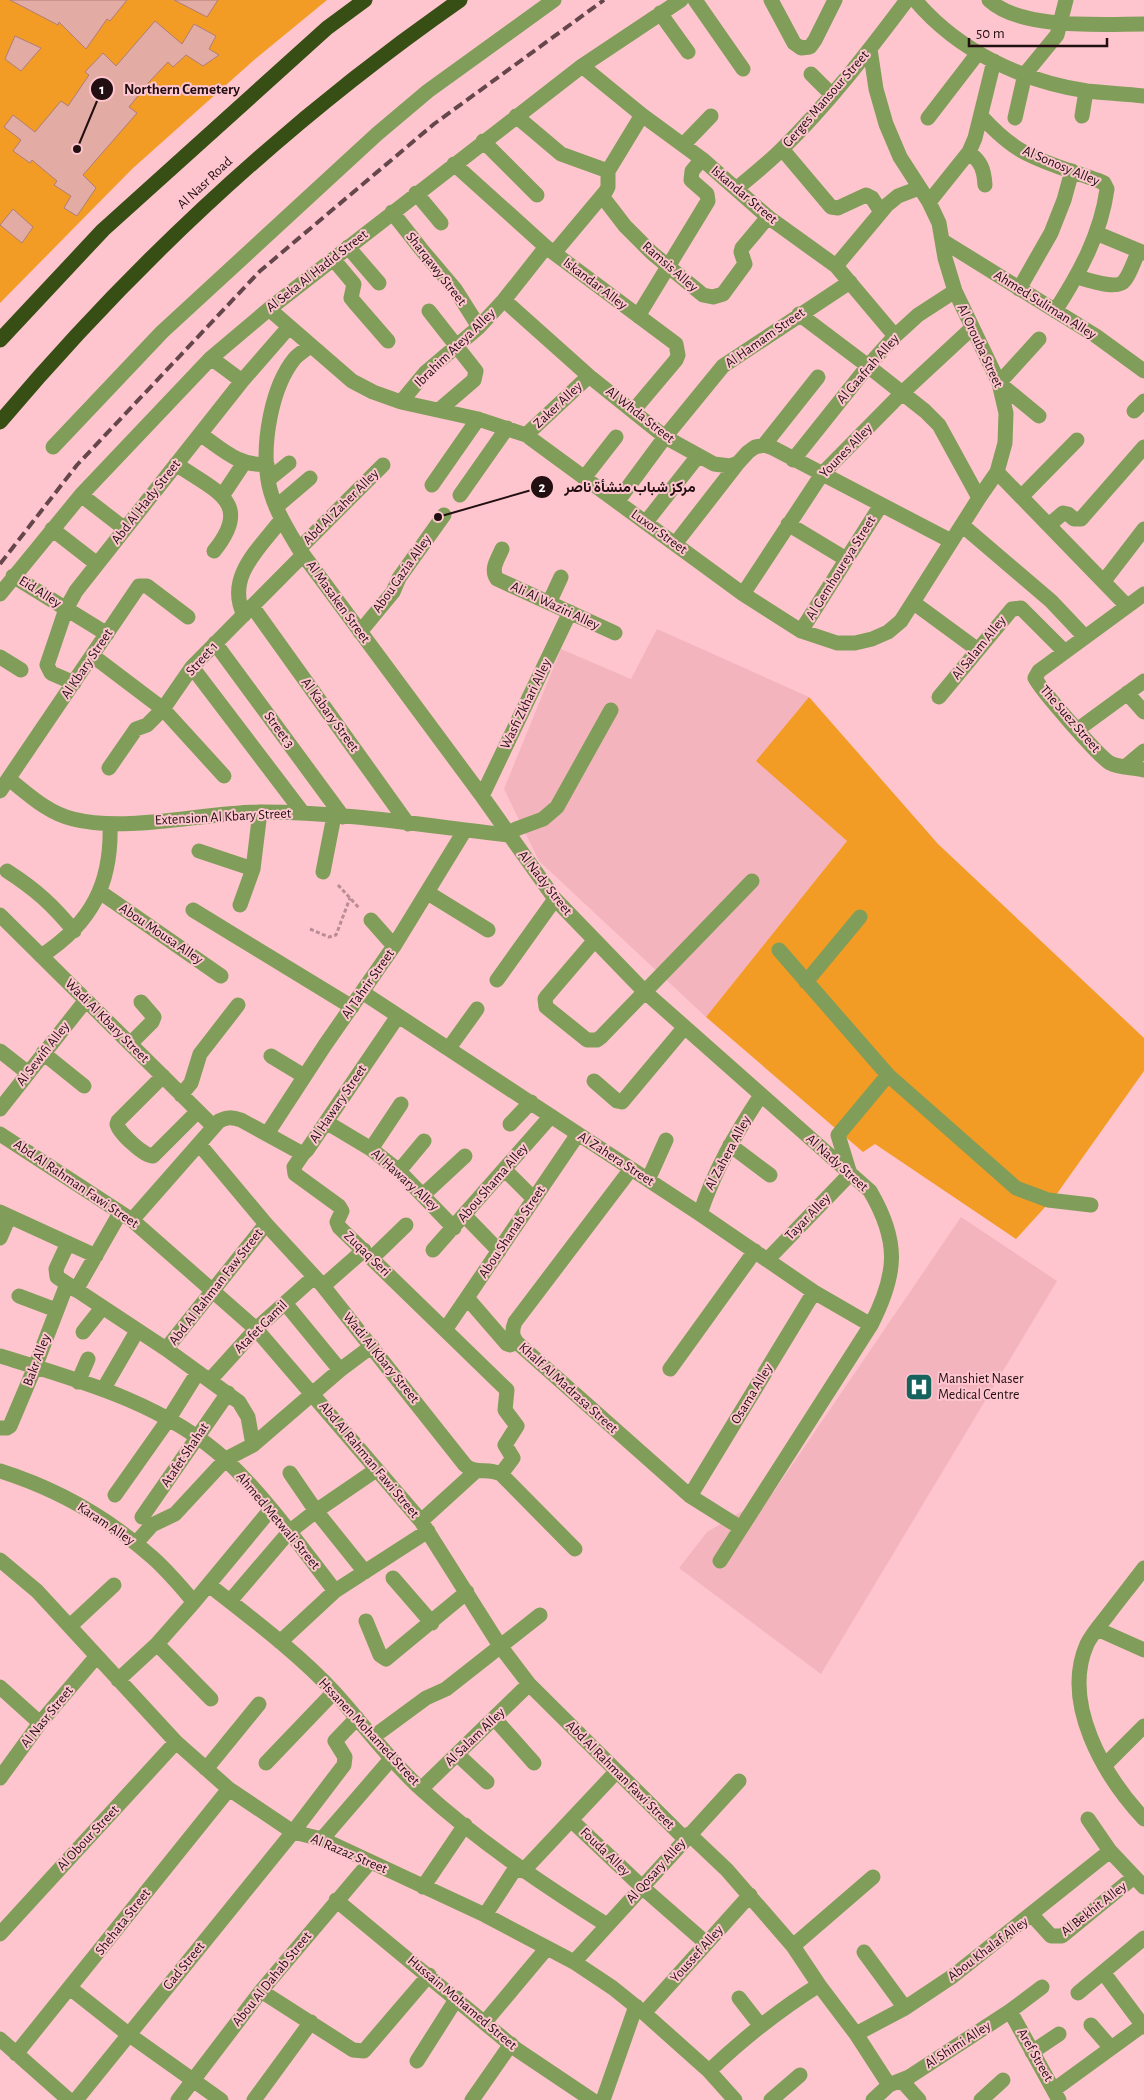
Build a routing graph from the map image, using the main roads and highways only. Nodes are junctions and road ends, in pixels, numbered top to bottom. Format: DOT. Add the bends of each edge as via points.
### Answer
graph roads {
  1 [pos="364,0"];
  2 [pos="460,0"];
  3 [pos="0,340"];
  4 [pos="0,422"];
  1 -- 3 [label="highway" via="327,28 103,230"];
  2 -- 4 [label="highway, Al Nasr Road" via="402,40 242,171 107,301"];
}
